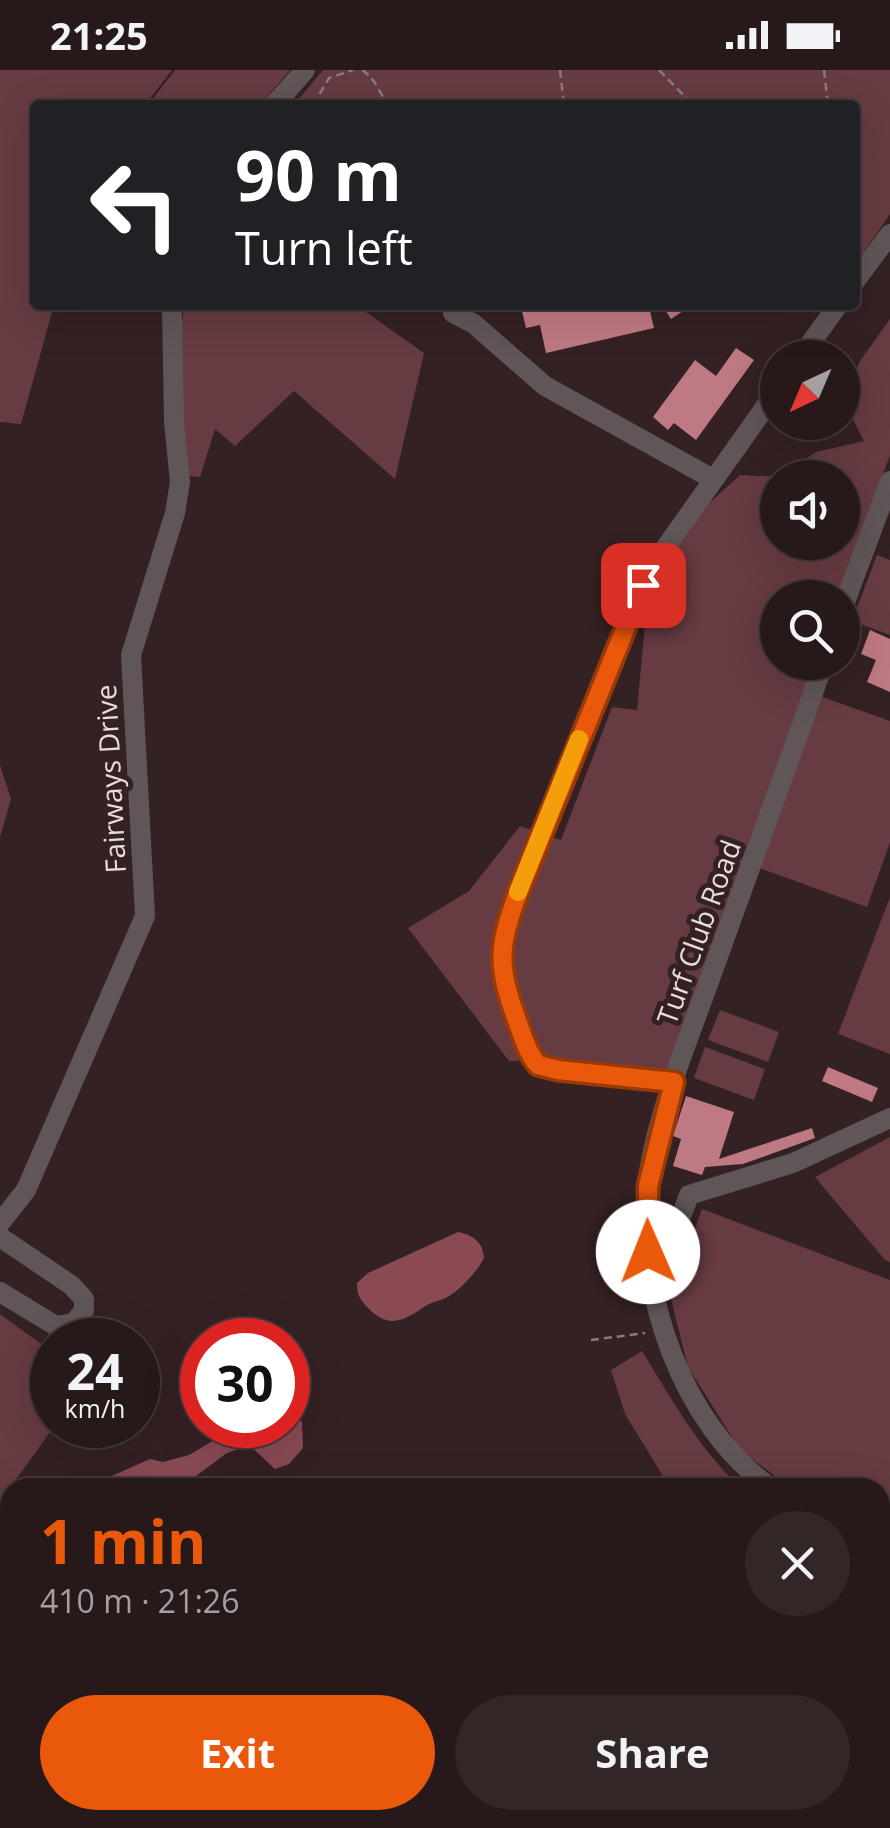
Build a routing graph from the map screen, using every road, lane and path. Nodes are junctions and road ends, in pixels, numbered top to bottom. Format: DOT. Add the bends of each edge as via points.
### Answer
graph roads {
  1 [pos="305,70"];
  2 [pos="353,70"];
  3 [pos="362,70"];
  4 [pos="560,70"];
  5 [pos="659,70"];
  6 [pos="824,70"];
  7 [pos="278,100"];
  8 [pos="317,100"];
  9 [pos="386,100"];
  10 [pos="563,100"];
  11 [pos="688,100"];
  12 [pos="827,100"];
  13 [pos="890,234"];
  14 [pos="860,274"];
  15 [pos="172,310"];
  16 [pos="454,310"];
  17 [pos="834,310"];
  18 [pos="813,340"];
  19 [pos="760,414"];
  20 [pos="714,479"];
  21 [pos="890,480"];
  22 [pos="853,580"];
  23 [pos="818,680"];
  24 [pos="674,1082"];
  25 [pos="890,1118"];
  26 [pos="0,1223"];
  27 [pos="0,1237"];
  28 [pos="651,1268"];
  29 [pos="0,1292"];
  30 [pos="662,1331"];
  31 [pos="592,1340"];
  32 [pos="760,1478"];
  1 -- 7 [label="street"];
  2 -- 8 [label="path" via="329,78"];
  3 -- 9 [label="path"];
  4 -- 10 [label="path"];
  5 -- 11 [label="path"];
  6 -- 12 [label="path"];
  13 -- 14 [label="street"];
  15 -- 26 [label="street, Fairways Drive" via="180,482 130,654 145,916 26,1190"];
  16 -- 20 [label="street" via="545,386"];
  17 -- 18 [label="street"];
  19 -- 20 [label="street"];
  20 -- 24 [label="street" via="643,585 504,931 500,966 530,1068"];
  21 -- 22 [label="street"];
  23 -- 24 [label="street, Turf Club Road"];
  24 -- 28 [label="street, Turf Club Road" via="648,1186"];
  25 -- 28 [label="street" via="793,1164 689,1196 665,1260"];
  27 -- 29 [label="street" via="84,1299 80,1316 56,1326"];
  28 -- 30 [label="street, Turf Club Road"];
  30 -- 31 [label="path"];
  30 -- 32 [label="street, Turf Club Road" via="725,1445"];
}
